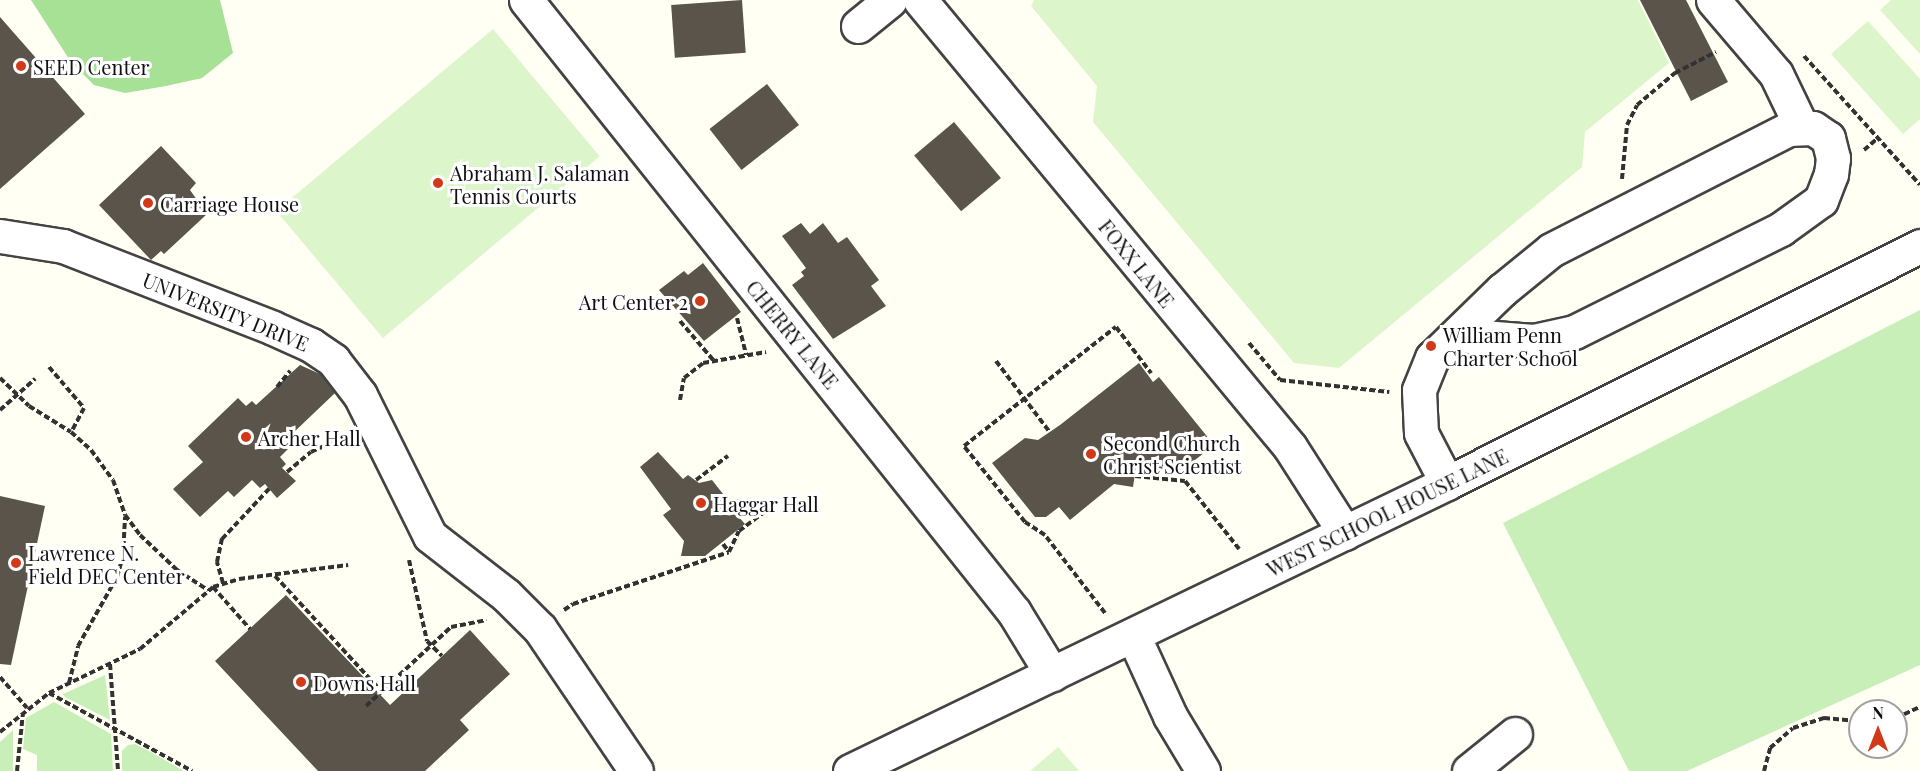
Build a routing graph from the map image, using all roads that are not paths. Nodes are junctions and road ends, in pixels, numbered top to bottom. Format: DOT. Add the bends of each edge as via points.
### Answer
graph roads {
  1 [pos="526,0"];
  2 [pos="890,0"];
  3 [pos="920,0"];
  4 [pos="1713,0"];
  5 [pos="858,26"];
  6 [pos="1801,126"];
  7 [pos="0,236"];
  8 [pos="1920,246"];
  9 [pos="1457,335"];
  10 [pos="1447,483"];
  11 [pos="1345,533"];
  12 [pos="1133,635"];
  13 [pos="1052,674"];
  14 [pos="1515,734"];
  15 [pos="636,771"];
  16 [pos="850,771"];
  17 [pos="1203,771"];
  18 [pos="1469,771"];
  1 -- 13 [label="street, CHERRY LANE" via="1014,612"];
  2 -- 5 [label="street"];
  3 -- 11 [label="street, FOXX LANE" via="1290,447"];
  4 -- 6 [label="street" via="1776,74"];
  6 -- 9 [label="street" via="1551,250 1502,290"];
  6 -- 9 [label="street" via="1828,138 1833,158 1821,200 1797,220 1574,332 1533,341"];
  7 -- 15 [label="street, UNIVERSITY DRIVE" via="63,246 264,324 323,352 360,395 430,536 514,602 557,653"];
  8 -- 10 [label="street, WEST SCHOOL HOUSE LANE"];
  9 -- 10 [label="street" via="1431,358 1417,406 1421,433"];
  10 -- 11 [label="street, WEST SCHOOL HOUSE LANE"];
  11 -- 12 [label="street, WEST SCHOOL HOUSE LANE"];
  12 -- 13 [label="street, WEST SCHOOL HOUSE LANE"];
  12 -- 17 [label="street" via="1170,716"];
  13 -- 16 [label="street, WEST SCHOOL HOUSE LANE"];
  14 -- 18 [label="street"];
}
